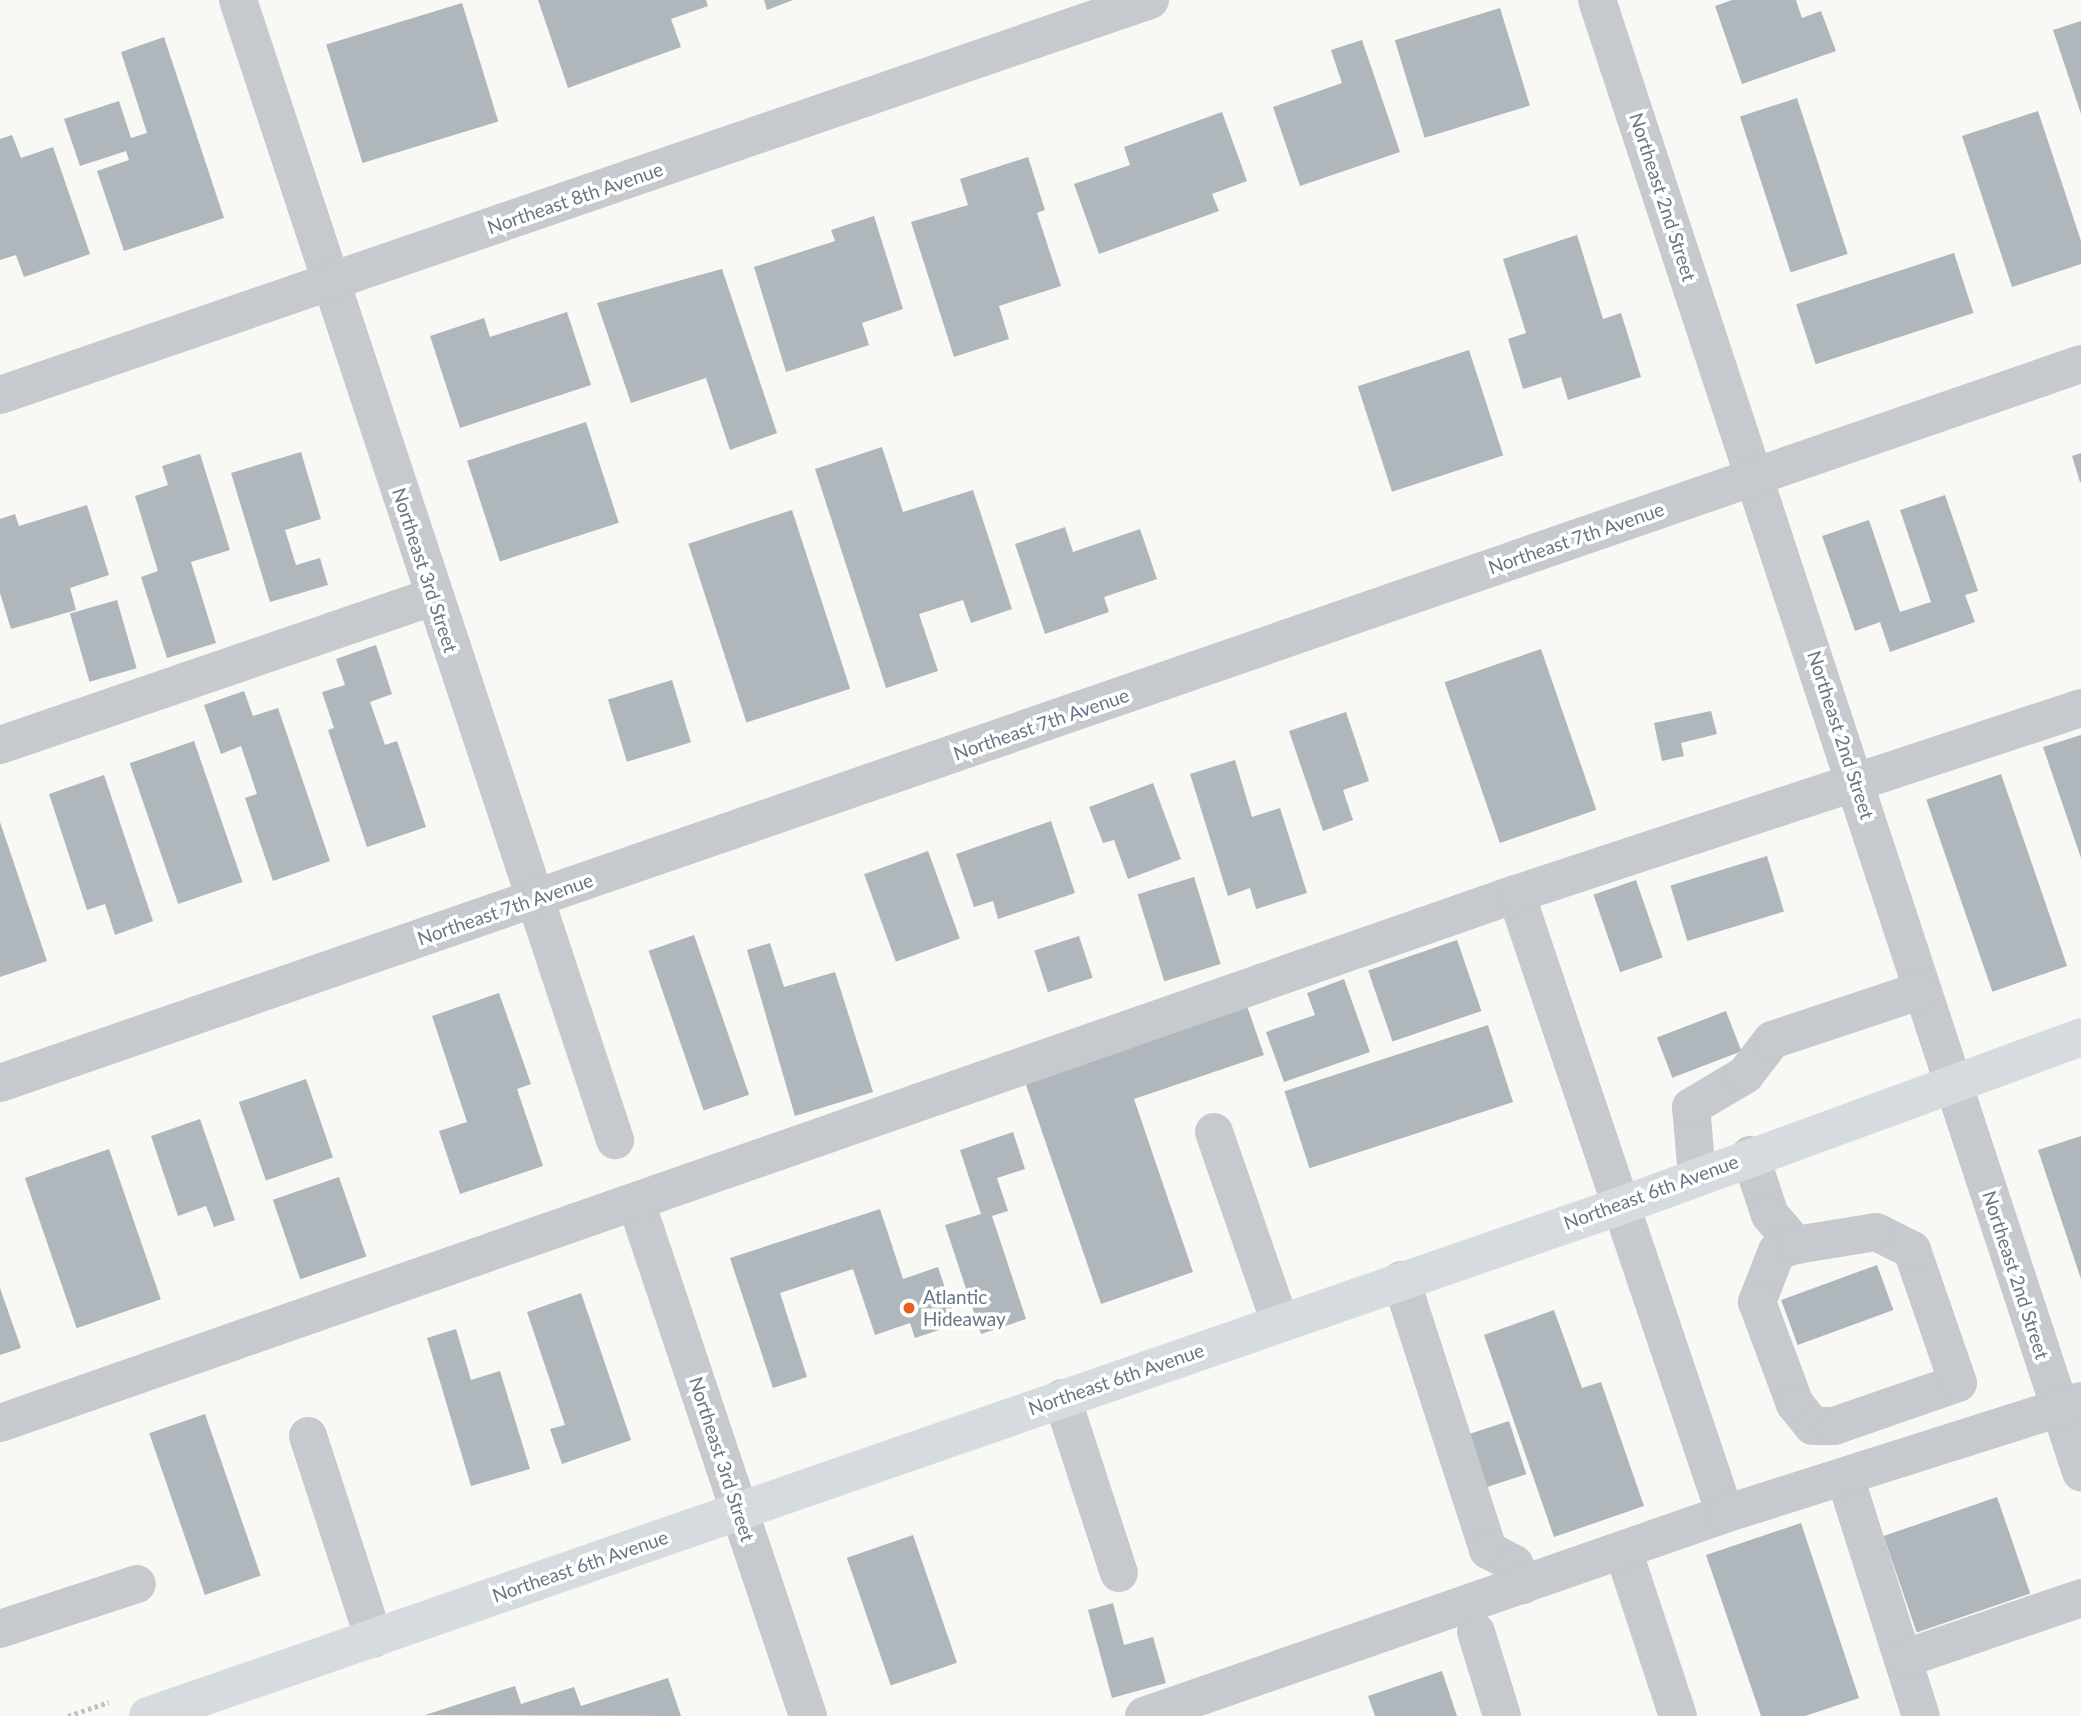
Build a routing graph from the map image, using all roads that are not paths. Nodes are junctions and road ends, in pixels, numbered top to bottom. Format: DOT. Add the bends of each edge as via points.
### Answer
graph roads {
  1 [pos="239,0"];
  2 [pos="1150,0"];
  3 [pos="1597,0"];
  4 [pos="331,282"];
  5 [pos="2081,364"];
  6 [pos="0,396"];
  7 [pos="1755,477"];
  8 [pos="434,596"];
  9 [pos="2081,708"];
  10 [pos="0,745"];
  11 [pos="1858,785"];
  12 [pos="1516,894"];
  13 [pos="533,899"];
  14 [pos="1922,989"];
  15 [pos="2081,1037"];
  16 [pos="1952,1082"];
  17 [pos="0,1083"];
  18 [pos="1213,1132"];
  19 [pos="615,1140"];
  20 [pos="1750,1155"];
  21 [pos="1697,1175"];
  22 [pos="636,1202"];
  23 [pos="1620,1206"];
  24 [pos="1796,1245"];
  25 [pos="1401,1280"];
  26 [pos="1280,1323"];
  27 [pos="1062,1398"];
  28 [pos="2070,1404"];
  29 [pos="0,1423"];
  30 [pos="308,1436"];
  31 [pos="2081,1472"];
  32 [pos="1845,1477"];
  33 [pos="740,1510"];
  34 [pos="1725,1514"];
  35 [pos="1623,1550"];
  36 [pos="1119,1573"];
  37 [pos="137,1584"];
  38 [pos="1524,1585"];
  39 [pos="2081,1598"];
  40 [pos="0,1629"];
  41 [pos="1476,1632"];
  42 [pos="374,1639"];
  43 [pos="1903,1659"];
  44 [pos="148,1716"];
  45 [pos="808,1716"];
  46 [pos="1144,1716"];
  47 [pos="1502,1716"];
  48 [pos="1678,1716"];
  49 [pos="1921,1716"];
  1 -- 4 [label="street, Northeast 3rd Street"];
  2 -- 4 [label="street, Northeast 8th Avenue"];
  3 -- 7 [label="street, Northeast 2nd Street"];
  4 -- 6 [label="street, Northeast 8th Avenue"];
  4 -- 8 [label="street, Northeast 3rd Street"];
  5 -- 7 [label="street, Northeast 7th Avenue"];
  7 -- 11 [label="street, Northeast 2nd Street"];
  7 -- 13 [label="street, Northeast 7th Avenue"];
  8 -- 10 [label="street"];
  8 -- 13 [label="street, Northeast 3rd Street"];
  9 -- 11 [label="street"];
  11 -- 12 [label="street"];
  11 -- 14 [label="street, Northeast 2nd Street"];
  12 -- 22 [label="street"];
  12 -- 23 [label="street"];
  13 -- 17 [label="street, Northeast 7th Avenue"];
  13 -- 19 [label="street, Northeast 3rd Street"];
  14 -- 16 [label="street, Northeast 2nd Street"];
  14 -- 21 [label="street" via="1772,1040 1745,1075 1690,1107"];
  15 -- 16 [label="main road, Northeast 6th Avenue"];
  16 -- 20 [label="main road, Northeast 6th Avenue"];
  16 -- 28 [label="street, Northeast 2nd Street"];
  18 -- 26 [label="street"];
  20 -- 21 [label="main road, Northeast 6th Avenue"];
  20 -- 24 [label="street" via="1770,1215"];
  21 -- 23 [label="main road, Northeast 6th Avenue"];
  22 -- 29 [label="street"];
  22 -- 33 [label="street, Northeast 3rd Street"];
  23 -- 25 [label="main road, Northeast 6th Avenue"];
  23 -- 34 [label="street"];
  24 -- 24 [label="street" via="1777,1251 1758,1302 1795,1404 1813,1426 1834,1426 1958,1383 1912,1250 1876,1232"];
  25 -- 26 [label="main road, Northeast 6th Avenue"];
  25 -- 38 [label="street" via="1488,1550 1514,1564"];
  26 -- 27 [label="main road, Northeast 6th Avenue"];
  27 -- 33 [label="main road, Northeast 6th Avenue"];
  27 -- 36 [label="street"];
  28 -- 31 [label="street, Northeast 2nd Street"];
  28 -- 32 [label="street"];
  30 -- 42 [label="street"];
  32 -- 34 [label="street"];
  32 -- 43 [label="street"];
  33 -- 42 [label="main road, Northeast 6th Avenue"];
  33 -- 45 [label="street, Northeast 3rd Street"];
  34 -- 35 [label="street"];
  35 -- 38 [label="street"];
  35 -- 48 [label="street"];
  37 -- 40 [label="street"];
  38 -- 46 [label="street"];
  39 -- 43 [label="street"];
  41 -- 47 [label="street"];
  42 -- 44 [label="main road, Northeast 6th Avenue"];
  43 -- 49 [label="street"];
}
